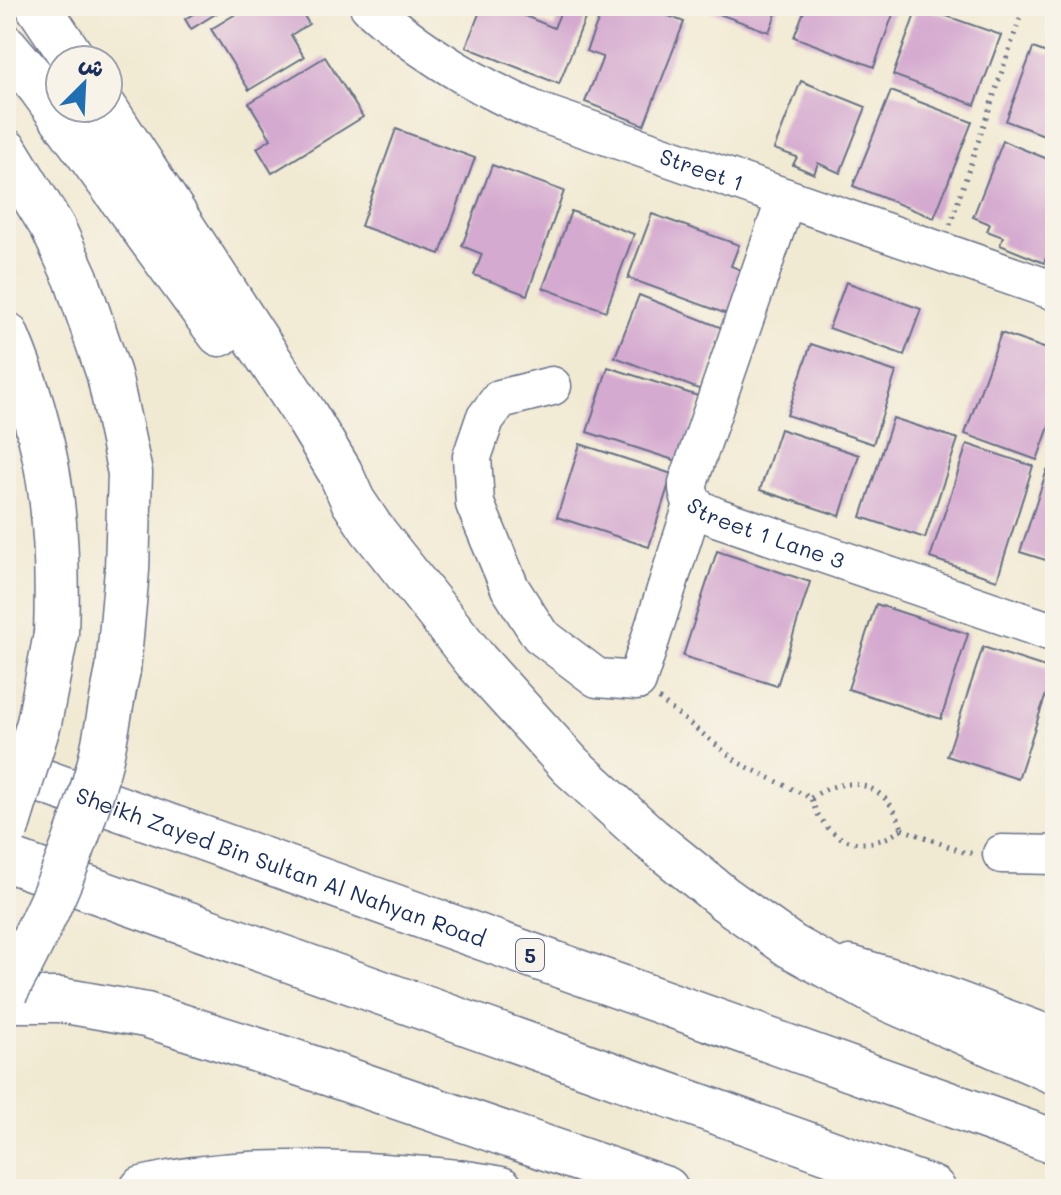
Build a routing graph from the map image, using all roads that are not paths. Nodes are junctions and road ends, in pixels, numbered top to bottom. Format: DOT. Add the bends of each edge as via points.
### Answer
graph roads {
  1 [pos="38,6"];
  2 [pos="369,6"];
  3 [pos="63,44"];
  4 [pos="6,47"];
  5 [pos="115,124"];
  6 [pos="6,151"];
  7 [pos="786,198"];
  8 [pos="1055,291"];
  9 [pos="6,334"];
  10 [pos="552,386"];
  11 [pos="353,501"];
  12 [pos="693,505"];
  13 [pos="1055,633"];
  14 [pos="6,768"];
  15 [pos="6,830"];
  16 [pos="1002,854"];
  17 [pos="1055,855"];
  18 [pos="6,859"];
  19 [pos="791,946"];
  20 [pos="6,991"];
  21 [pos="6,1000"];
  22 [pos="1055,1037"];
  23 [pos="1055,1072"];
  24 [pos="1055,1142"];
  25 [pos="469,1185"];
  26 [pos="142,1189"];
  27 [pos="501,1189"];
  28 [pos="666,1189"];
  29 [pos="933,1189"];
  1 -- 3 [label="highway"];
  2 -- 7 [label="street, Street 1" via="430,56 501,96"];
  4 -- 11 [label="highway" via="287,425"];
  5 -- 11 [label="highway" via="305,414"];
  6 -- 20 [label="highway, bridge" via="76,278 109,375 130,473 118,670 99,765 70,858"];
  7 -- 8 [label="street, Street 1"];
  7 -- 12 [label="street, Street 1 Lane 3" via="688,483"];
  9 -- 15 [label="highway, bridge" via="45,446 58,578 56,634 39,723"];
  10 -- 12 [label="street" via="500,399 485,419 472,457 475,504 510,588 540,635 597,678 637,681"];
  11 -- 19 [label="highway" via="440,618 571,766 651,839"];
  12 -- 13 [label="street, Street 1 Lane 3"];
  14 -- 24 [label="highway, Sheikh Zayed Bin Sultan Al Nahyan Road / 5"];
  16 -- 17 [label="street"];
  18 -- 29 [label="highway"];
  19 -- 22 [label="street"];
  19 -- 23 [label="highway" via="881,996"];
  21 -- 28 [label="highway" via="60,1000 146,1015"];
  25 -- 26 [label="highway" via="325,1173 247,1173"];
  25 -- 27 [label="highway"];
}
